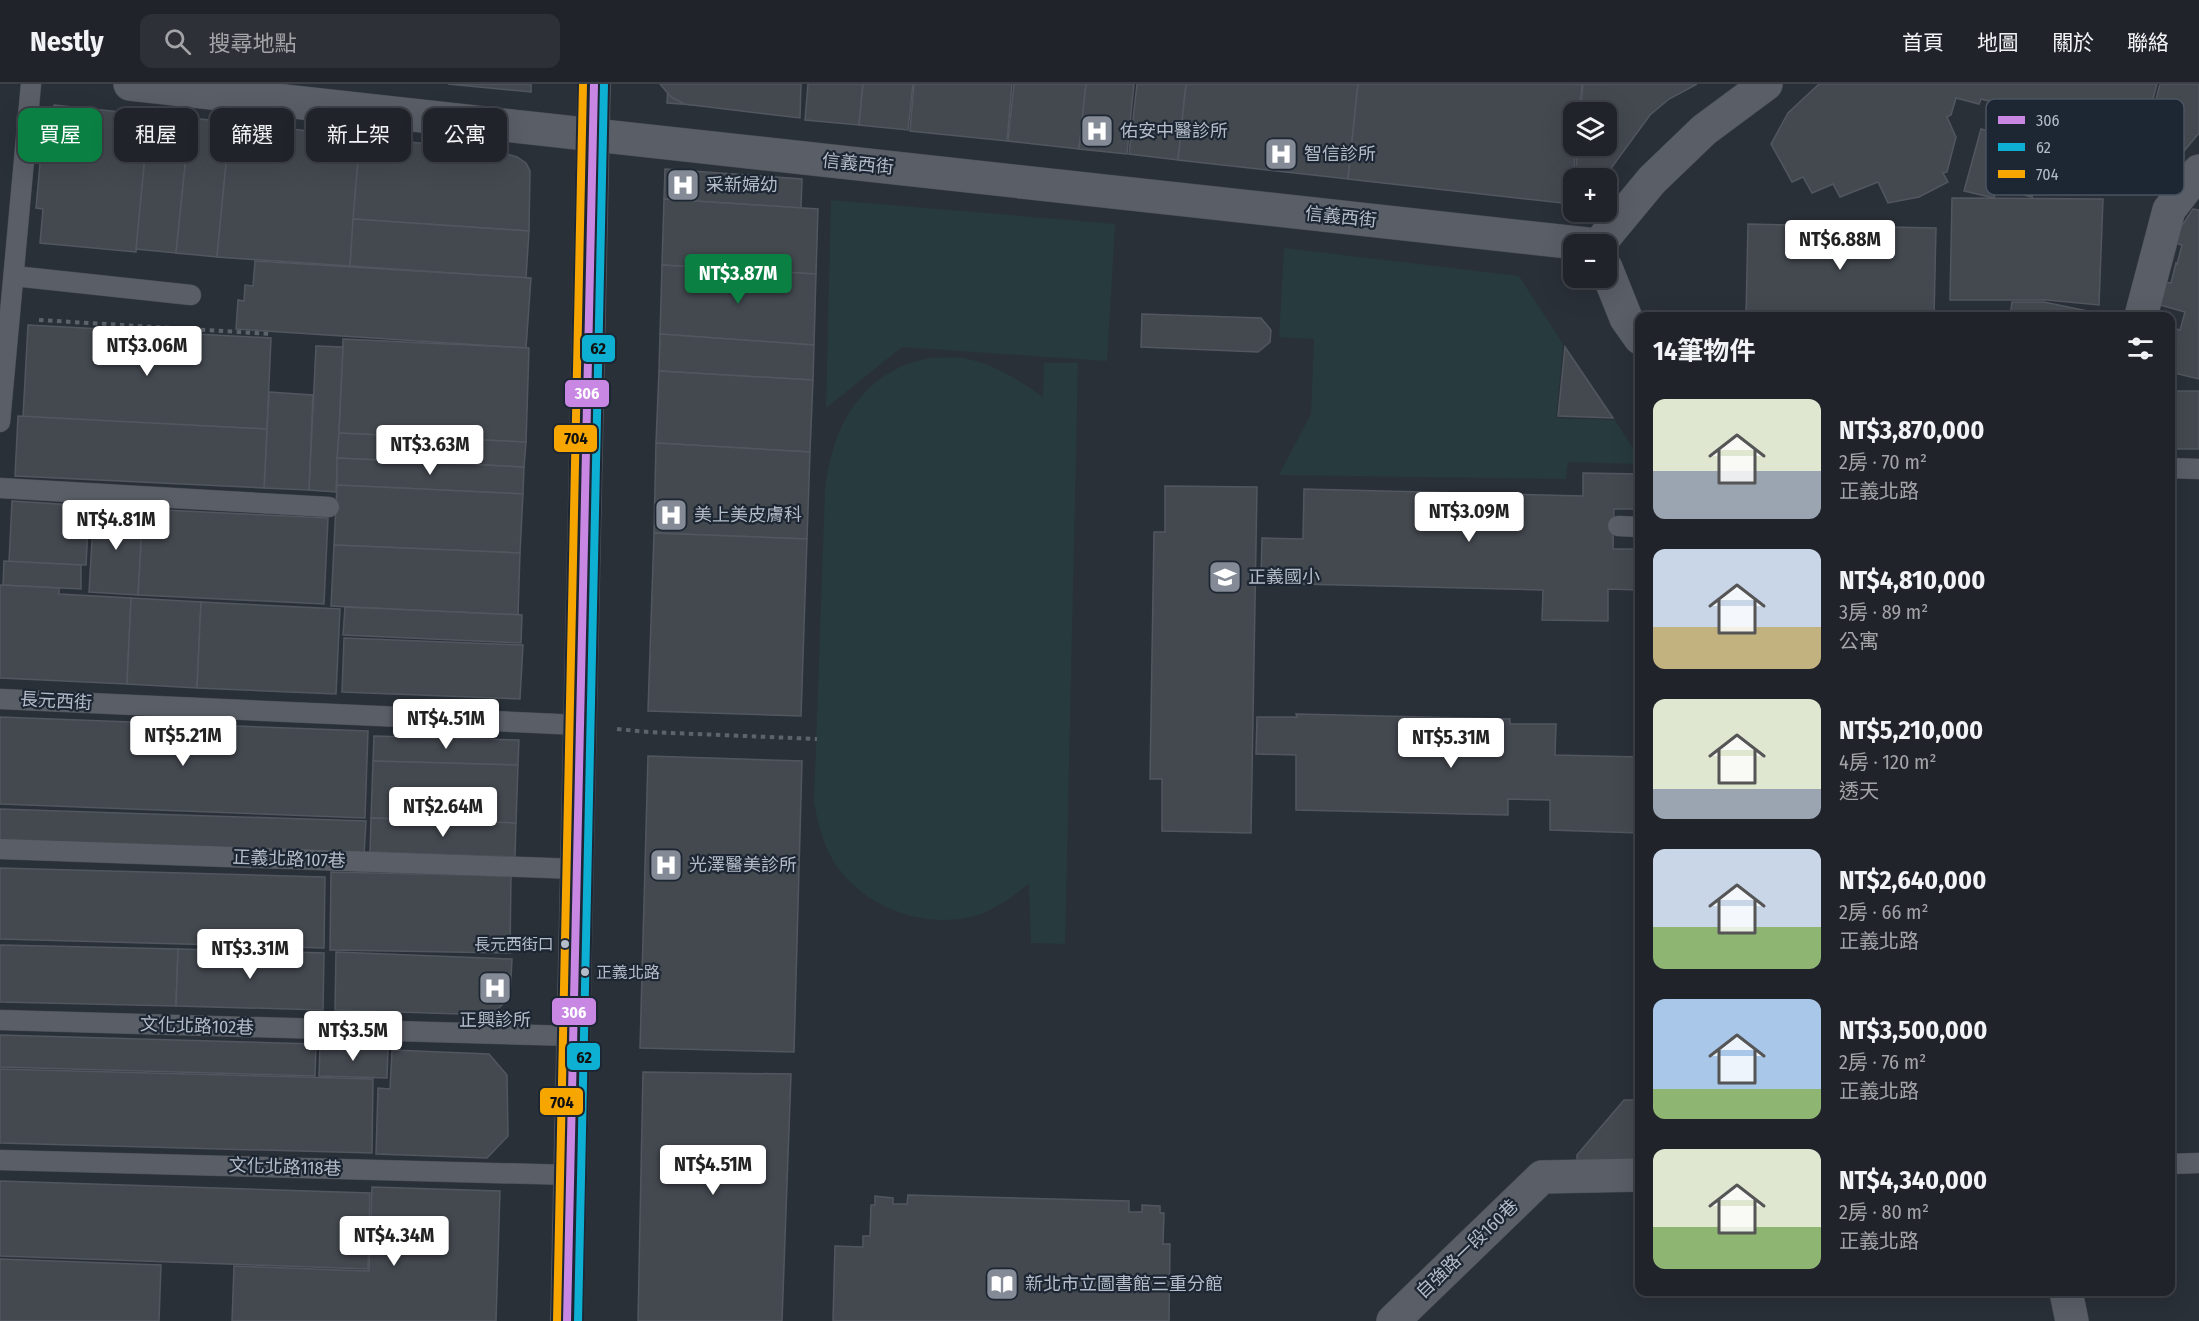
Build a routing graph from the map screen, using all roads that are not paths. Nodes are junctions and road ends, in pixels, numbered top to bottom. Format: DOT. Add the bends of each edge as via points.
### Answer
graph roads {
  1 [pos="31,84"];
  2 [pos="130,84"];
  3 [pos="594,84"];
  4 [pos="1766,84"];
  5 [pos="592,134"];
  6 [pos="2199,171"];
  7 [pos="2184,190"];
  8 [pos="2181,195"];
  9 [pos="1607,234"];
  10 [pos="1563,241"];
  11 [pos="14,276"];
  12 [pos="1614,288"];
  13 [pos="191,295"];
  14 [pos="2141,312"];
  15 [pos="1635,331"];
  16 [pos="0,422"];
  17 [pos="2175,468"];
  18 [pos="2199,469"];
  19 [pos="0,488"];
  20 [pos="329,507"];
  21 [pos="1618,526"];
  22 [pos="1635,526"];
  23 [pos="0,699"];
  24 [pos="580,725"];
  25 [pos="0,849"];
  26 [pos="577,869"];
  27 [pos="0,1020"];
  28 [pos="574,1036"];
  29 [pos="0,1160"];
  30 [pos="2199,1163"];
  31 [pos="2175,1164"];
  32 [pos="571,1175"];
  33 [pos="1635,1175"];
  34 [pos="2067,1296"];
  35 [pos="567,1321"];
  36 [pos="1393,1321"];
  37 [pos="2072,1321"];
  1 -- 11 [label="lane"];
  2 -- 5 [label="street, 信義西街"];
  3 -- 5 [label="street"];
  4 -- 9 [label="street" via="1704,130 1652,180"];
  5 -- 10 [label="street, 信義西街"];
  5 -- 24 [label="street"];
  6 -- 7 [label="street"];
  8 -- 14 [label="street" via="2169,210"];
  11 -- 13 [label="lane"];
  11 -- 16 [label="lane"];
  12 -- 15 [label="street"];
  17 -- 18 [label="lane"];
  19 -- 20 [label="lane"];
  21 -- 22 [label="lane"];
  23 -- 24 [label="lane, 長元西街"];
  24 -- 26 [label="street"];
  25 -- 26 [label="lane, 正義北路107巷"];
  26 -- 28 [label="street"];
  27 -- 28 [label="lane, 文化北路102巷"];
  28 -- 32 [label="street"];
  29 -- 32 [label="lane, 文化北路118巷"];
  30 -- 31 [label="lane"];
  32 -- 35 [label="street"];
  33 -- 36 [label="street, 自強路一段160巷" via="1542,1177"];
  34 -- 37 [label="street"];
}
